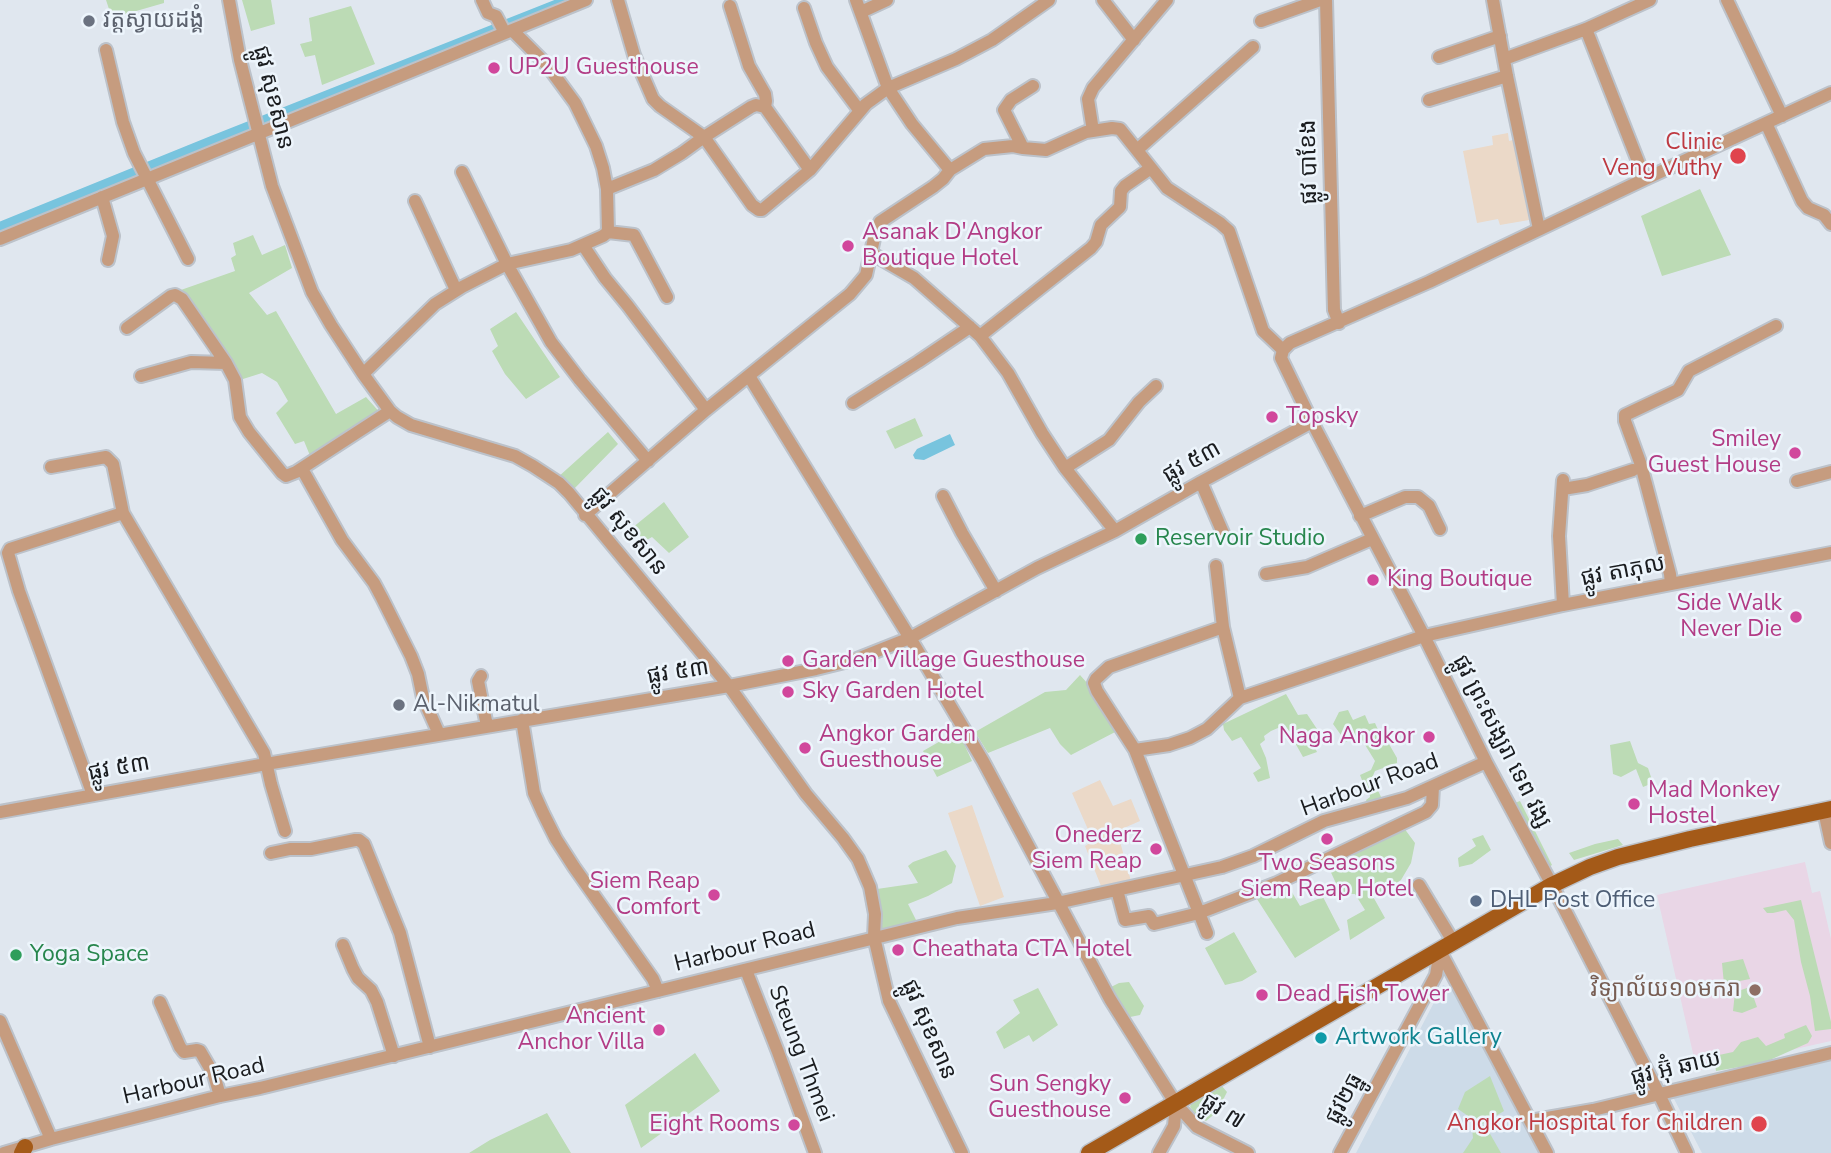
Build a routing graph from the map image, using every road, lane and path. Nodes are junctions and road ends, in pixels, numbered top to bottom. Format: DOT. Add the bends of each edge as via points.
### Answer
graph roads {
  1 [pos="229,0"];
  2 [pos="482,0"];
  3 [pos="586,0"];
  4 [pos="618,0"];
  5 [pos="887,0"];
  6 [pos="1049,0"];
  7 [pos="1103,0"];
  8 [pos="1167,0"];
  9 [pos="1320,0"];
  10 [pos="1326,0"];
  11 [pos="1493,0"];
  12 [pos="1650,0"];
  13 [pos="1727,0"];
  14 [pos="730,5"];
  15 [pos="1628,5"];
  16 [pos="859,6"];
  17 [pos="804,8"];
  18 [pos="1261,21"];
  19 [pos="504,28"];
  20 [pos="1586,29"];
  21 [pos="1500,36"];
  22 [pos="1133,40"];
  23 [pos="1253,47"];
  24 [pos="106,50"];
  25 [pos="1439,57"];
  26 [pos="1504,59"];
  27 [pos="1507,76"];
  28 [pos="1032,86"];
  29 [pos="888,88"];
  30 [pos="1827,95"];
  31 [pos="1429,100"];
  32 [pos="765,107"];
  33 [pos="1831,108"];
  34 [pos="859,110"];
  35 [pos="1782,116"];
  36 [pos="1766,123"];
  37 [pos="257,127"];
  38 [pos="1093,131"];
  39 [pos="704,137"];
  40 [pos="1023,148"];
  41 [pos="1137,150"];
  42 [pos="1151,168"];
  43 [pos="810,170"];
  44 [pos="950,170"];
  45 [pos="462,172"];
  46 [pos="144,173"];
  47 [pos="1645,179"];
  48 [pos="607,189"];
  49 [pos="102,197"];
  50 [pos="415,201"];
  51 [pos="1831,224"];
  52 [pos="1539,229"];
  53 [pos="608,232"];
  54 [pos="0,239"];
  55 [pos="583,245"];
  56 [pos="871,253"];
  57 [pos="188,259"];
  58 [pos="108,260"];
  59 [pos="507,264"];
  60 [pos="456,290"];
  61 [pos="667,297"];
  62 [pos="1339,323"];
  63 [pos="1776,326"];
  64 [pos="127,328"];
  65 [pos="975,331"];
  66 [pos="1283,350"];
  67 [pos="226,363"];
  68 [pos="363,374"];
  69 [pos="141,376"];
  70 [pos="749,376"];
  71 [pos="1156,386"];
  72 [pos="852,403"];
  73 [pos="706,410"];
  74 [pos="390,411"];
  75 [pos="1312,422"];
  76 [pos="648,461"];
  77 [pos="51,467"];
  78 [pos="1065,468"];
  79 [pos="302,469"];
  80 [pos="1633,471"];
  81 [pos="1831,472"];
  82 [pos="1797,481"];
  83 [pos="1201,482"];
  84 [pos="943,496"];
  85 [pos="123,513"];
  86 [pos="585,514"];
  87 [pos="1360,516"];
  88 [pos="1440,529"];
  89 [pos="1115,531"];
  90 [pos="1223,533"];
  91 [pos="1372,539"];
  92 [pos="1831,553"];
  93 [pos="1216,566"];
  94 [pos="1266,574"];
  95 [pos="1671,584"];
  96 [pos="996,590"];
  97 [pos="1563,605"];
  98 [pos="1223,627"];
  99 [pos="1424,636"];
  100 [pos="910,638"];
  101 [pos="481,676"];
  102 [pos="729,686"];
  103 [pos="1240,698"];
  104 [pos="522,720"];
  105 [pos="487,726"];
  106 [pos="439,734"];
  107 [pos="1135,750"];
  108 [pos="1486,762"];
  109 [pos="268,773"];
  110 [pos="1433,787"];
  111 [pos="93,795"];
  112 [pos="1827,810"];
  113 [pos="0,812"];
  114 [pos="285,831"];
  115 [pos="1831,843"];
  116 [pos="271,853"];
  117 [pos="1184,876"];
  118 [pos="1419,885"];
  119 [pos="1552,886"];
  120 [pos="1117,890"];
  121 [pos="1058,903"];
  122 [pos="1199,913"];
  123 [pos="1207,933"];
  124 [pos="874,937"];
  125 [pos="343,945"];
  126 [pos="1447,947"];
  127 [pos="746,970"];
  128 [pos="1436,975"];
  129 [pos="1455,978"];
  130 [pos="658,991"];
  131 [pos="160,1002"];
  132 [pos="0,1021"];
  133 [pos="430,1047"];
  134 [pos="1831,1054"];
  135 [pos="394,1055"];
  136 [pos="1659,1094"];
  137 [pos="220,1096"];
  138 [pos="1175,1104"];
  139 [pos="1530,1121"];
  140 [pos="51,1139"];
  141 [pos="24,1150"];
  142 [pos="4,1153"];
  143 [pos="815,1153"];
  144 [pos="962,1153"];
  145 [pos="1089,1153"];
  146 [pos="1159,1153"];
  147 [pos="1248,1153"];
  148 [pos="1340,1153"];
  149 [pos="1547,1153"];
  150 [pos="1687,1153"];
  1 -- 37 [label="street, ផ្លូវ សុខសាន"];
  2 -- 19 [label="street"];
  3 -- 19 [label="street"];
  4 -- 39 [label="street" via="653,99"];
  5 -- 16 [label="street"];
  6 -- 29 [label="street" via="992,40"];
  7 -- 22 [label="street"];
  8 -- 22 [label="street"];
  9 -- 18 [label="street"];
  10 -- 62 [label="street, ផ្លូវ បាខែង" via="1334,310"];
  11 -- 21 [label="street"];
  12 -- 15 [label="street"];
  13 -- 35 [label="street"];
  14 -- 32 [label="street" via="749,66 765,94"];
  15 -- 20 [label="street"];
  16 -- 29 [label="street"];
  17 -- 34 [label="street" via="827,67"];
  19 -- 37 [label="street"];
  19 -- 48 [label="street" via="547,65 575,103 596,146"];
  20 -- 26 [label="street"];
  20 -- 47 [label="street"];
  21 -- 25 [label="street"];
  21 -- 26 [label="street"];
  22 -- 38 [label="street" via="1090,94"];
  23 -- 41 [label="street"];
  24 -- 46 [label="street" via="123,122"];
  26 -- 27 [label="street"];
  27 -- 31 [label="street"];
  27 -- 52 [label="street"];
  28 -- 40 [label="street" via="1004,110"];
  29 -- 34 [label="street"];
  29 -- 44 [label="street"];
  30 -- 33 [label="street"];
  30 -- 35 [label="street"];
  32 -- 39 [label="street" via="751,107"];
  32 -- 43 [label="street"];
  34 -- 43 [label="street"];
  35 -- 36 [label="street"];
  36 -- 47 [label="street"];
  36 -- 51 [label="street" via="1802,201"];
  37 -- 46 [label="street"];
  37 -- 68 [label="street, ផ្លូវ សុខសាន" via="272,186 312,292"];
  38 -- 40 [label="street" via="1046,150"];
  38 -- 41 [label="street" via="1114,127"];
  39 -- 43 [label="street" via="759,210"];
  39 -- 48 [label="street" via="654,170"];
  40 -- 44 [label="street" via="984,149"];
  41 -- 42 [label="street"];
  42 -- 65 [label="street" via="1121,191 1120,207 1101,225 1091,248"];
  42 -- 66 [label="street" via="1173,193 1226,228 1263,331"];
  44 -- 56 [label="street" via="933,187 880,222"];
  45 -- 59 [label="street"];
  46 -- 49 [label="street"];
  46 -- 57 [label="street"];
  47 -- 52 [label="street"];
  48 -- 53 [label="street"];
  49 -- 54 [label="street"];
  49 -- 58 [label="street" via="113,236"];
  50 -- 60 [label="street"];
  52 -- 62 [label="street"];
  53 -- 55 [label="street"];
  53 -- 61 [label="street" via="634,235"];
  55 -- 59 [label="street"];
  55 -- 73 [label="street"];
  56 -- 65 [label="street" via="914,278"];
  56 -- 70 [label="street" via="866,275 850,294"];
  59 -- 60 [label="street"];
  59 -- 76 [label="street" via="565,361"];
  60 -- 68 [label="street" via="435,304"];
  62 -- 66 [label="street"];
  63 -- 95 [label="street" via="1692,369 1678,390 1625,415"];
  64 -- 67 [label="street" via="171,296 179,297"];
  65 -- 72 [label="street"];
  65 -- 78 [label="street" via="1008,373"];
  66 -- 75 [label="street, ផ្លូវ ព្រះសង្ឃរា ទេព វង្ស" via="1281,358"];
  67 -- 69 [label="street" via="191,362"];
  67 -- 79 [label="street" via="235,380 240,417 249,432 282,473"];
  68 -- 74 [label="street, ផ្លូវ សុខសាន"];
  70 -- 73 [label="street"];
  70 -- 100 [label="street, ផ្លូវ ៧"];
  71 -- 78 [label="street" via="1108,440"];
  73 -- 76 [label="street"];
  74 -- 79 [label="street"];
  74 -- 86 [label="street, ផ្លូវ សុខសាន" via="411,425 501,451 533,466 559,483"];
  75 -- 83 [label="street, ផ្លូវ ៥៣"];
  75 -- 87 [label="street, ផ្លូវ ព្រះសង្ឃរា ទេព វង្ស"];
  76 -- 86 [label="street"];
  77 -- 85 [label="street" via="110,459"];
  78 -- 89 [label="street"];
  79 -- 106 [label="street" via="382,598 411,656"];
  80 -- 97 [label="street" via="1587,485 1563,485 1559,536"];
  81 -- 82 [label="street"];
  83 -- 89 [label="street, ផ្លូវ ៥៣"];
  83 -- 90 [label="street"];
  84 -- 96 [label="street"];
  85 -- 109 [label="street" via="264,753"];
  85 -- 111 [label="street" via="8,553"];
  86 -- 102 [label="street, ផ្លូវ សុខសាន"];
  87 -- 88 [label="street" via="1405,497 1418,497 1429,506"];
  87 -- 91 [label="street, ផ្លូវ ព្រះសង្ឃរា ទេព វង្ស"];
  89 -- 96 [label="street, ផ្លូវ ៥៣"];
  91 -- 94 [label="street" via="1307,567"];
  91 -- 99 [label="street, ផ្លូវ ព្រះសង្ឃរា ទេព វង្ស"];
  92 -- 95 [label="street, ផ្លូវ តាភុល"];
  93 -- 98 [label="street"];
  95 -- 97 [label="street, ផ្លូវ តាភុល"];
  96 -- 100 [label="street, ផ្លូវ ៥៣"];
  97 -- 99 [label="street, ផ្លូវ តាភុល"];
  98 -- 103 [label="street"];
  98 -- 107 [label="street" via="1109,667 1096,679 1097,691"];
  99 -- 103 [label="street, ផ្លូវ តាភុល"];
  99 -- 108 [label="street, ផ្លូវ ព្រះសង្ឃរា ទេព វង្ស"];
  100 -- 102 [label="street, ផ្លូវ ៥៣" via="857,659"];
  100 -- 121 [label="street, ផ្លូវ ៧" via="983,761"];
  101 -- 105 [label="street" via="478,681"];
  102 -- 104 [label="street, ផ្លូវ ៥៣"];
  102 -- 124 [label="street, ផ្លូវ សុខសាន" via="858,859 870,887"];
  103 -- 107 [label="street" via="1207,729 1190,738"];
  104 -- 105 [label="street, ផ្លូវ ៥៣"];
  104 -- 130 [label="street" via="534,793 542,813"];
  105 -- 106 [label="street, ផ្លូវ ៥៣"];
  106 -- 109 [label="street, ផ្លូវ ៥៣"];
  107 -- 117 [label="street"];
  108 -- 110 [label="street, Harbour Road"];
  108 -- 119 [label="street, ផ្លូវ ព្រះសង្ឃរា ទេព វង្ស"];
  109 -- 111 [label="street, ផ្លូវ ៥៣"];
  109 -- 114 [label="street"];
  110 -- 117 [label="street, Harbour Road" via="1407,799 1324,821 1236,863"];
  110 -- 122 [label="street" via="1432,805 1426,812 1277,883"];
  111 -- 113 [label="street, ផ្លូវ ៥៣"];
  112 -- 115 [label="street"];
  112 -- 119 [label="main road" via="1618,857"];
  116 -- 133 [label="street" via="355,839 364,844 400,933"];
  117 -- 120 [label="street, Harbour Road"];
  117 -- 122 [label="street"];
  118 -- 126 [label="street"];
  119 -- 126 [label="main road"];
  119 -- 136 [label="street, ផ្លូវ ព្រះសង្ឃរា ទេព វង្ស"];
  120 -- 121 [label="street, Harbour Road"];
  120 -- 122 [label="street" via="1125,919 1149,916 1154,924"];
  121 -- 124 [label="street, Harbour Road" via="978,913"];
  121 -- 138 [label="street, ផ្លូវ ៧"];
  122 -- 123 [label="street"];
  124 -- 127 [label="street, Harbour Road"];
  124 -- 144 [label="street, ផ្លូវ សុខសាន" via="889,1001"];
  125 -- 135 [label="street" via="358,978 377,1002"];
  126 -- 128 [label="street, ផ្លូវ២ធ្នូ"];
  126 -- 129 [label="street"];
  126 -- 138 [label="main road"];
  127 -- 130 [label="street, Harbour Road"];
  127 -- 143 [label="street, Steung Thmei"];
  128 -- 129 [label="street"];
  128 -- 148 [label="street, ផ្លូវ២ធ្នូ"];
  129 -- 139 [label="street"];
  130 -- 133 [label="street, Harbour Road"];
  131 -- 137 [label="street" via="182,1051 200,1051"];
  132 -- 140 [label="street"];
  133 -- 135 [label="street, Harbour Road"];
  134 -- 136 [label="street, ផ្លូវ អ៊ុំ ឆាយ"];
  135 -- 137 [label="street, Harbour Road"];
  136 -- 139 [label="street, ផ្លូវ អ៊ុំ ឆាយ"];
  136 -- 150 [label="street, ផ្លូវ ព្រះសង្ឃរា ទេព វង្ស"];
  137 -- 140 [label="street, Harbour Road"];
  138 -- 145 [label="main road"];
  138 -- 146 [label="street" via="1174,1126"];
  138 -- 147 [label="street, ផ្លូវ ៧" via="1197,1127"];
  139 -- 149 [label="street"];
  140 -- 141 [label="street, Harbour Road"];
  141 -- 142 [label="street, Harbour Road"];
}
